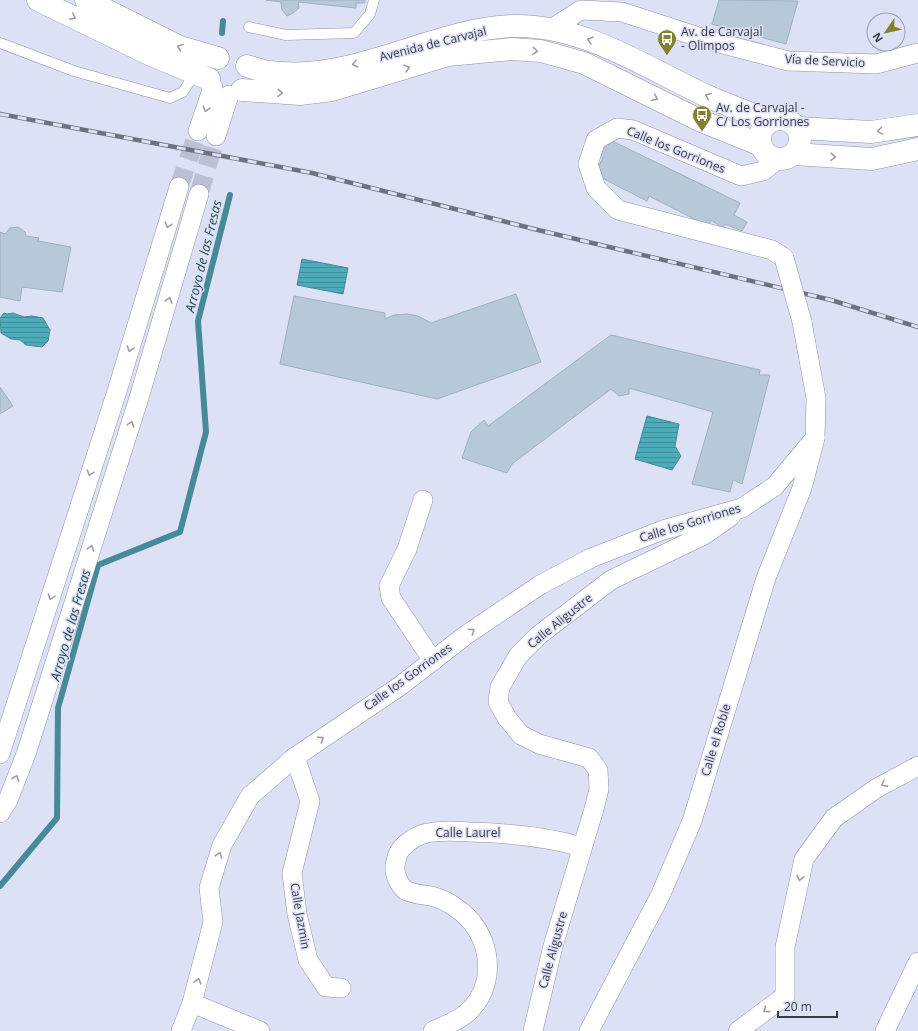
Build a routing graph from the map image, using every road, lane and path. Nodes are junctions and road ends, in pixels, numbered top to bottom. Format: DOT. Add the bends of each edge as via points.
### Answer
graph roads {
  1 [pos="38,0"];
  2 [pos="86,0"];
  3 [pos="374,0"];
  4 [pos="249,27"];
  5 [pos="551,29"];
  6 [pos="0,43"];
  7 [pos="918,53"];
  8 [pos="218,58"];
  9 [pos="247,66"];
  10 [pos="217,85"];
  11 [pos="770,120"];
  12 [pos="918,124"];
  13 [pos="798,128"];
  14 [pos="198,131"];
  15 [pos="216,136"];
  16 [pos="761,145"];
  17 [pos="918,150"];
  18 [pos="786,156"];
  19 [pos="179,187"];
  20 [pos="199,194"];
  21 [pos="815,438"];
  22 [pos="423,500"];
  23 [pos="742,508"];
  24 [pos="433,661"];
  25 [pos="0,754"];
  26 [pos="295,757"];
  27 [pos="918,766"];
  28 [pos="0,813"];
  29 [pos="582,847"];
  30 [pos="918,962"];
  31 [pos="341,988"];
  32 [pos="192,1003"];
  33 [pos="181,1031"];
  34 [pos="260,1031"];
  35 [pos="433,1031"];
  36 [pos="533,1031"];
  37 [pos="589,1031"];
  38 [pos="738,1031"];
  39 [pos="885,1031"];
  1 -- 10 [label="main road, Avenida de Carvajal, one-way"];
  8 -- 2 [label="main road, one-way" via="180,47"];
  3 -- 4 [label="lane" via="370,14 354,33 286,35"];
  5 -- 7 [label="street, Vía de Servicio" via="581,10 622,12 708,40 788,61 876,64"];
  5 -- 9 [label="main road, Avenida de Carvajal, one-way" via="513,26 480,31 328,70 300,73 270,72"];
  11 -- 5 [label="main road, Avenida de Carvajal, one-way" via="707,96 597,42"];
  6 -- 10 [label="lane" via="74,72 170,98 183,92"];
  8 -- 9 [label="main road" via="234,56"];
  8 -- 10 [label="main road" via="212,64"];
  9 -- 10 [label="main road" via="247,83"];
  10 -- 14 [label="street, one-way"];
  10 -- 15 [label="street"];
  10 -- 16 [label="main road, Avenida de Carvajal, one-way" via="300,94 332,90 448,55 512,49 541,51 584,63 699,120"];
  11 -- 13 [label="main road" via="787,119"];
  11 -- 16 [label="main road" via="760,134"];
  12 -- 13 [label="main road, one-way" via="871,132"];
  13 -- 18 [label="main road" via="801,139 799,147"];
  16 -- 18 [label="main road" via="770,156"];
  18 -- 17 [label="main road, one-way" via="872,159"];
  18 -- 21 [label="street, Calle los Gorriones, bridge" via="763,171 741,176 633,130 617,128 596,140 588,164 596,188 618,210 772,250 784,258 802,322 816,398"];
  19 -- 25 [label="street, one-way" via="117,391"];
  28 -- 20 [label="street, one-way" via="8,800 26,754 138,401"];
  21 -- 23 [label="street, Calle los Gorriones" via="776,486"];
  21 -- 37 [label="street, Calle el Roble" via="802,488 766,578 692,821 660,896"];
  22 -- 24 [label="street" via="407,549 389,586 391,598"];
  24 -- 23 [label="street, Calle los Gorriones, one-way" via="466,635 540,585 591,558 663,530"];
  23 -- 29 [label="street, Calle Aligustre" via="704,535 611,580 539,635 518,656 500,687 498,702 507,718 522,735 539,744 589,758 598,770 599,789"];
  26 -- 24 [label="street, Calle los Gorriones, one-way"];
  26 -- 31 [label="street, Calle Jazmin" via="310,801 292,873 297,914 308,960 326,987"];
  32 -- 26 [label="street, Calle los Gorriones, one-way" via="213,922 209,888 222,845 250,796"];
  27 -- 38 [label="street, one-way" via="877,788 834,818 804,859 785,946 785,996"];
  29 -- 35 [label="street, Calle Laurel" via="524,834 443,831 423,834 410,840 400,851 394,865 397,879 405,890 434,897 456,908 475,925 485,949 489,970 483,992 472,1009"];
  29 -- 36 [label="street, Calle Aligustre" via="553,946"];
  30 -- 39 [label="street"];
  32 -- 33 [label="street, Calle los Gorriones"];
  32 -- 34 [label="street"];
}
